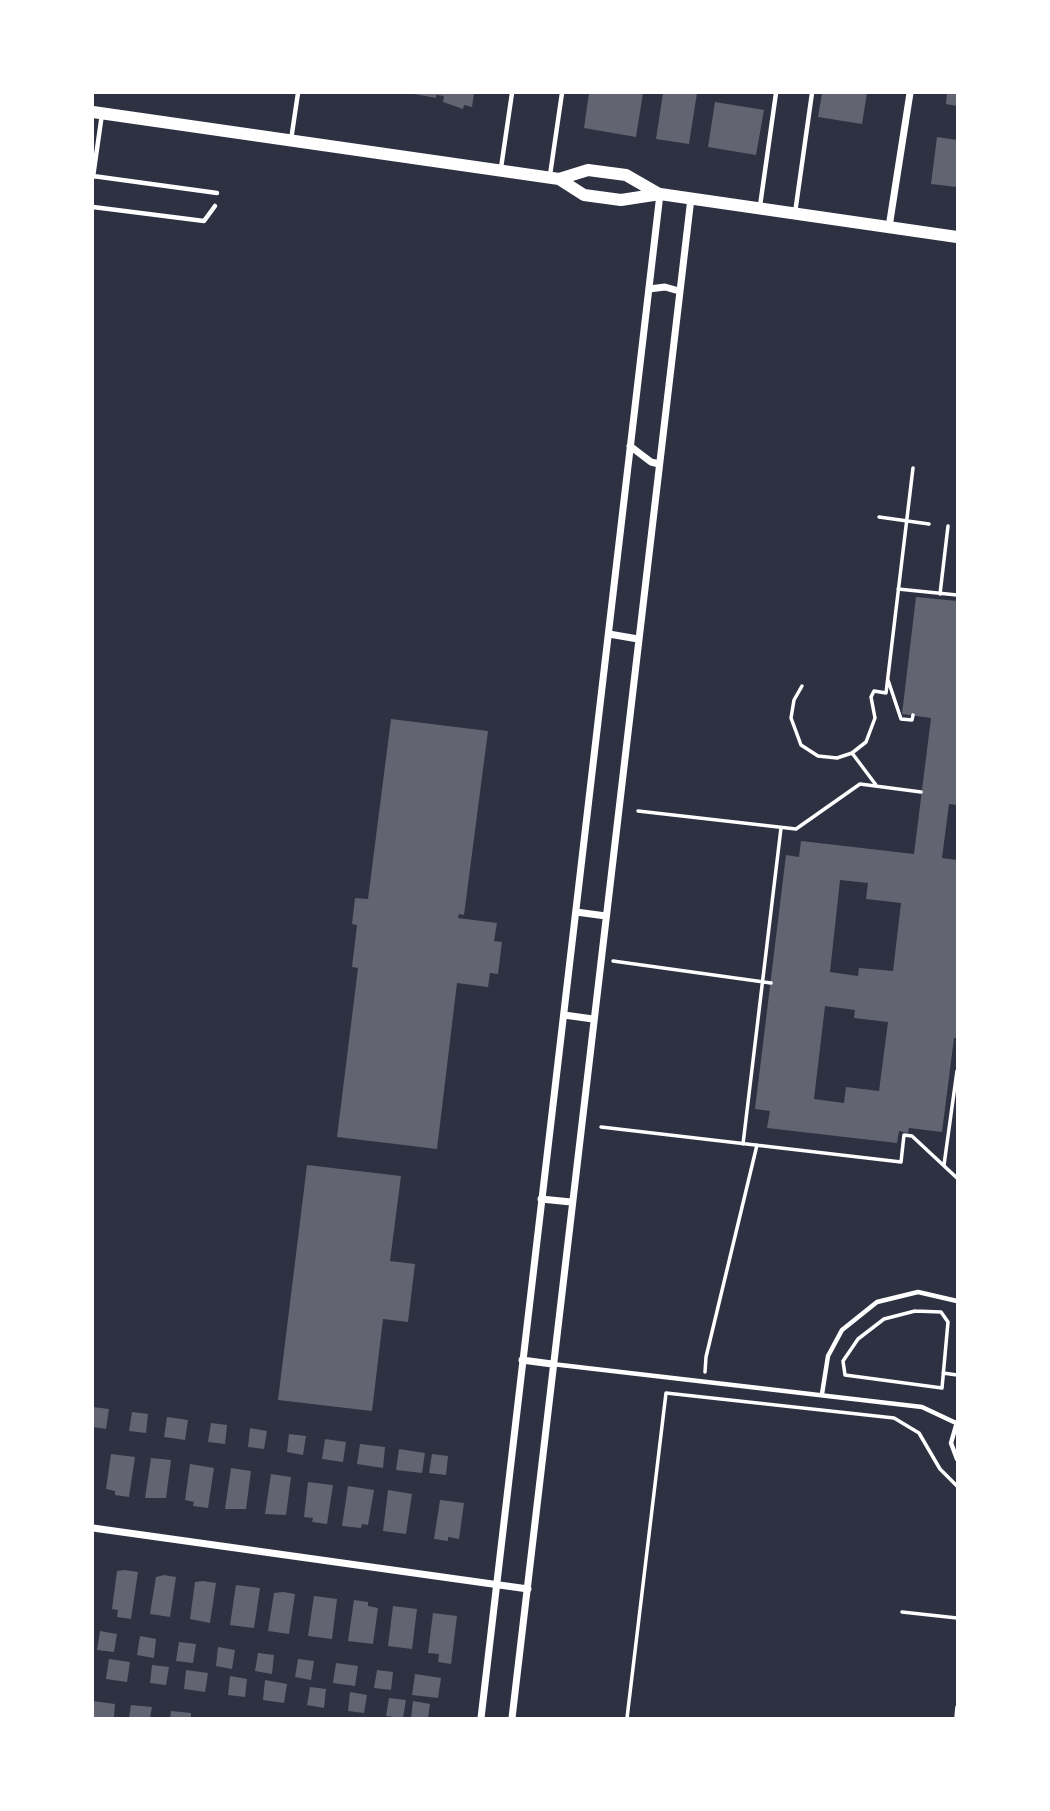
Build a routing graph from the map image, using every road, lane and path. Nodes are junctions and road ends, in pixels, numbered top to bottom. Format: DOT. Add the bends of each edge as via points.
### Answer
graph roads {
  1 [pos="298,93"];
  2 [pos="512,93"];
  3 [pos="562,93"];
  4 [pos="776,93"];
  5 [pos="812,93"];
  6 [pos="911,93"];
  7 [pos="97,113"];
  8 [pos="291,141"];
  9 [pos="500,170"];
  10 [pos="93,177"];
  11 [pos="554,178"];
  12 [pos="216,193"];
  13 [pos="660,194"];
  14 [pos="691,198"];
  15 [pos="215,206"];
  16 [pos="93,207"];
  17 [pos="759,209"];
  18 [pos="795,214"];
  19 [pos="889,227"];
  20 [pos="957,237"];
  21 [pos="649,289"];
  22 [pos="680,291"];
  23 [pos="630,446"];
  24 [pos="659,464"];
  25 [pos="913,468"];
  26 [pos="879,517"];
  27 [pos="906,521"];
  28 [pos="929,524"];
  29 [pos="948,526"];
  30 [pos="898,589"];
  31 [pos="940,594"];
  32 [pos="957,596"];
  33 [pos="609,634"];
  34 [pos="639,639"];
  35 [pos="887,678"];
  36 [pos="802,686"];
  37 [pos="913,715"];
  38 [pos="852,753"];
  39 [pos="877,786"];
  40 [pos="921,792"];
  41 [pos="638,811"];
  42 [pos="781,828"];
  43 [pos="576,912"];
  44 [pos="606,915"];
  45 [pos="610,961"];
  46 [pos="763,983"];
  47 [pos="771,984"];
  48 [pos="564,1015"];
  49 [pos="593,1019"];
  50 [pos="957,1071"];
  51 [pos="601,1127"];
  52 [pos="743,1144"];
  53 [pos="757,1145"];
  54 [pos="944,1165"];
  55 [pos="957,1178"];
  56 [pos="541,1199"];
  57 [pos="571,1202"];
  58 [pos="957,1301"];
  59 [pos="522,1360"];
  60 [pos="552,1364"];
  61 [pos="943,1373"];
  62 [pos="957,1375"];
  63 [pos="704,1382"];
  64 [pos="822,1394"];
  65 [pos="702,1397"];
  66 [pos="957,1422"];
  67 [pos="957,1459"];
  68 [pos="957,1486"];
  69 [pos="93,1528"];
  70 [pos="497,1585"];
  71 [pos="528,1589"];
  72 [pos="902,1612"];
  73 [pos="957,1618"];
  74 [pos="957,1707"];
  75 [pos="481,1718"];
  76 [pos="512,1718"];
  77 [pos="628,1718"];
  78 [pos="956,1718"];
  1 -- 8 [label="lane"];
  2 -- 9 [label="lane"];
  3 -- 11 [label="lane"];
  4 -- 17 [label="lane"];
  5 -- 18 [label="lane"];
  6 -- 19 [label="street"];
  7 -- 8 [label="main road"];
  7 -- 10 [label="lane"];
  8 -- 9 [label="main road"];
  9 -- 11 [label="main road"];
  10 -- 12 [label="lane"];
  11 -- 13 [label="main road" via="584,195 621,200"];
  11 -- 13 [label="main road" via="588,170 626,175"];
  13 -- 14 [label="main road"];
  13 -- 21 [label="street"];
  14 -- 17 [label="main road"];
  14 -- 22 [label="street"];
  15 -- 16 [label="lane" via="204,221"];
  17 -- 18 [label="main road"];
  18 -- 19 [label="main road"];
  19 -- 20 [label="main road"];
  21 -- 22 [label="street"];
  21 -- 23 [label="street"];
  22 -- 24 [label="street"];
  23 -- 24 [label="street"];
  23 -- 33 [label="street"];
  24 -- 34 [label="street"];
  25 -- 27 [label="path"];
  26 -- 27 [label="path"];
  27 -- 28 [label="path"];
  27 -- 30 [label="path"];
  29 -- 31 [label="path"];
  30 -- 31 [label="path"];
  30 -- 35 [label="path"];
  31 -- 32 [label="path"];
  33 -- 34 [label="street"];
  33 -- 43 [label="street"];
  34 -- 44 [label="street"];
  35 -- 37 [label="path" via="901,719 912,720"];
  35 -- 38 [label="path" via="886,693 874,691 871,697 875,718 870,734"];
  36 -- 38 [label="path" via="791,718 802,745 827,758"];
  38 -- 39 [label="path"];
  39 -- 40 [label="path"];
  39 -- 42 [label="path" via="860,784 796,829"];
  41 -- 42 [label="path"];
  42 -- 46 [label="path"];
  43 -- 44 [label="street"];
  43 -- 48 [label="street"];
  44 -- 49 [label="street"];
  45 -- 46 [label="path"];
  46 -- 47 [label="path"];
  46 -- 52 [label="path"];
  48 -- 49 [label="street"];
  48 -- 56 [label="street"];
  49 -- 57 [label="street"];
  50 -- 54 [label="path"];
  51 -- 52 [label="path"];
  52 -- 53 [label="path"];
  53 -- 54 [label="path" via="901,1162 904,1135 912,1136"];
  53 -- 63 [label="path" via="706,1357"];
  54 -- 55 [label="path"];
  56 -- 57 [label="street"];
  56 -- 59 [label="street"];
  57 -- 60 [label="street"];
  58 -- 64 [label="lane" via="918,1292 877,1302 842,1330 828,1356"];
  59 -- 60 [label="street"];
  59 -- 70 [label="street"];
  60 -- 63 [label="lane"];
  60 -- 71 [label="street"];
  61 -- 61 [label="path" via="948,1322 935,1311 899,1313 878,1323 858,1339 842,1366 848,1377 942,1388"];
  61 -- 62 [label="path"];
  63 -- 64 [label="lane"];
  63 -- 65 [label="path"];
  64 -- 66 [label="lane" via="922,1407"];
  65 -- 68 [label="path" via="894,1418 919,1433 940,1469"];
  65 -- 77 [label="path" via="666,1393"];
  66 -- 67 [label="lane" via="951,1443"];
  69 -- 70 [label="street"];
  70 -- 71 [label="street"];
  70 -- 75 [label="street"];
  71 -- 76 [label="street"];
  72 -- 73 [label="path"];
  74 -- 78 [label="path"];
}
